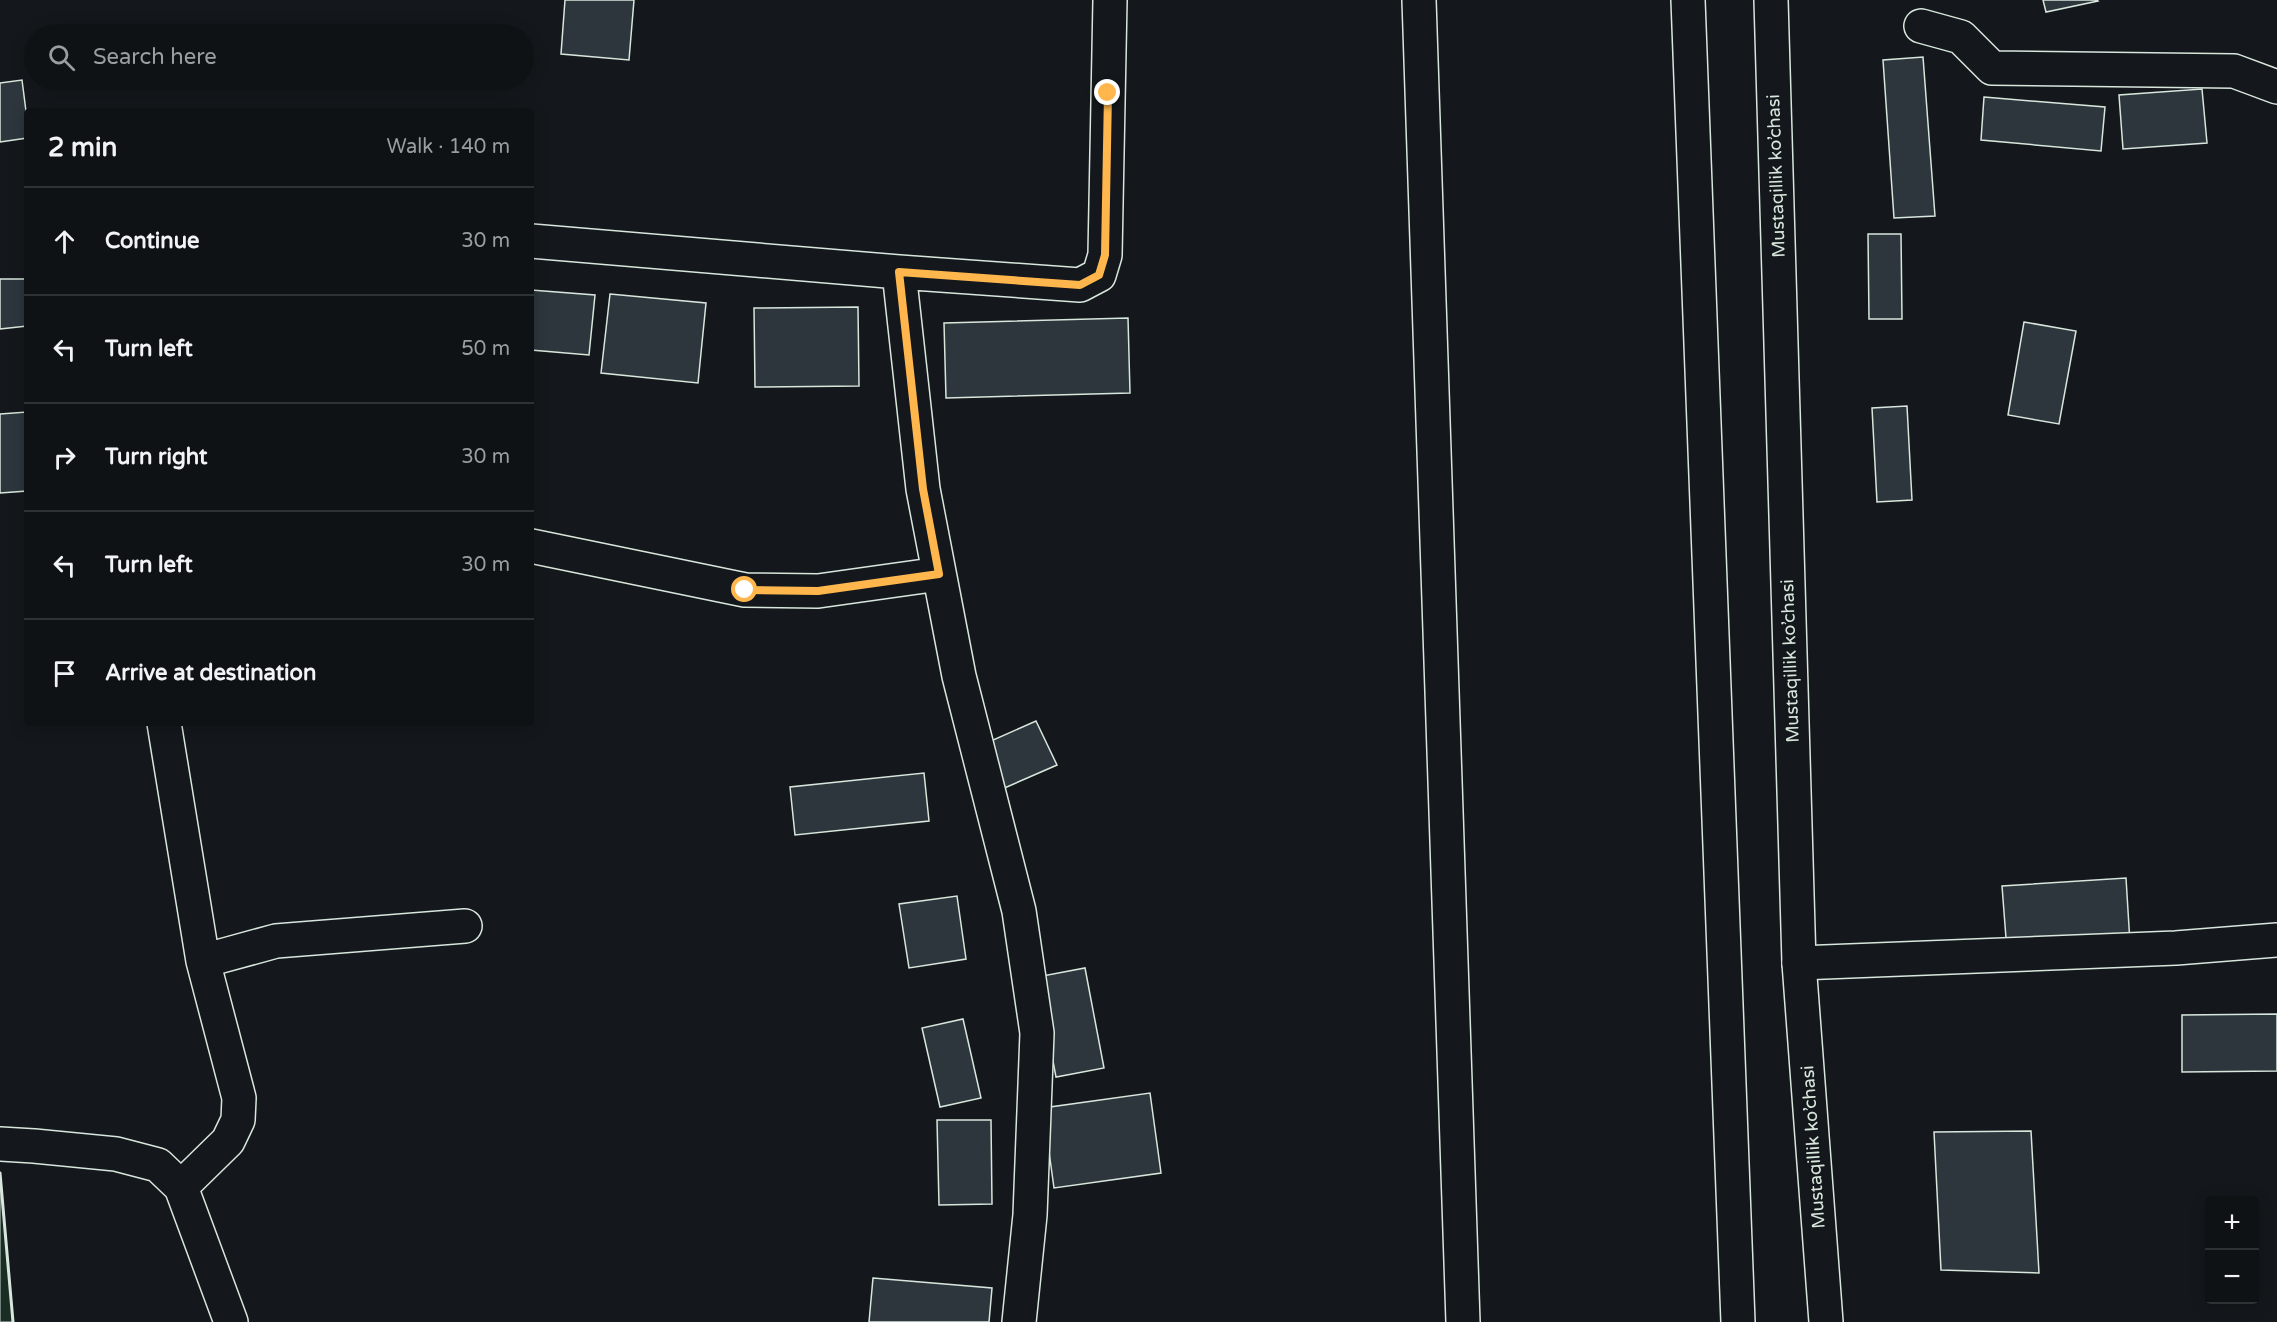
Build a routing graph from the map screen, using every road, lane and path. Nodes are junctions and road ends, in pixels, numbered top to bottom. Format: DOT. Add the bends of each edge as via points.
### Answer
graph roads {
  1 [pos="1110,0"];
  2 [pos="1419,0"];
  3 [pos="1688,0"];
  4 [pos="1771,0"];
  5 [pos="1921,26"];
  6 [pos="2277,87"];
  7 [pos="534,241"];
  8 [pos="899,272"];
  9 [pos="534,547"];
  10 [pos="939,574"];
  11 [pos="164,726"];
  12 [pos="465,926"];
  13 [pos="2277,940"];
  14 [pos="203,961"];
  15 [pos="1799,963"];
  16 [pos="0,1144"];
  17 [pos="182,1187"];
  18 [pos="231,1322"];
  19 [pos="1019,1322"];
  20 [pos="1463,1322"];
  21 [pos="1738,1322"];
  22 [pos="1826,1322"];
  1 -- 8 [label="street" via="1105,255 1099,275 1080,285"];
  2 -- 20 [label="street"];
  3 -- 21 [label="street"];
  4 -- 15 [label="street, Mustaqillik ko’chasi"];
  5 -- 6 [label="street" via="1961,37 1992,68 2234,71"];
  7 -- 8 [label="street"];
  8 -- 10 [label="street" via="923,489"];
  9 -- 10 [label="street" via="745,590 818,591"];
  10 -- 19 [label="street" via="959,676 1019,911 1037,1033 1030,1215"];
  11 -- 14 [label="street"];
  12 -- 14 [label="street" via="276,941"];
  13 -- 15 [label="street" via="2176,948"];
  14 -- 17 [label="street" via="239,1098 238,1120 228,1141"];
  15 -- 22 [label="street, Mustaqillik ko’chasi"];
  16 -- 17 [label="street" via="116,1154 158,1166"];
  17 -- 18 [label="street"];
}
